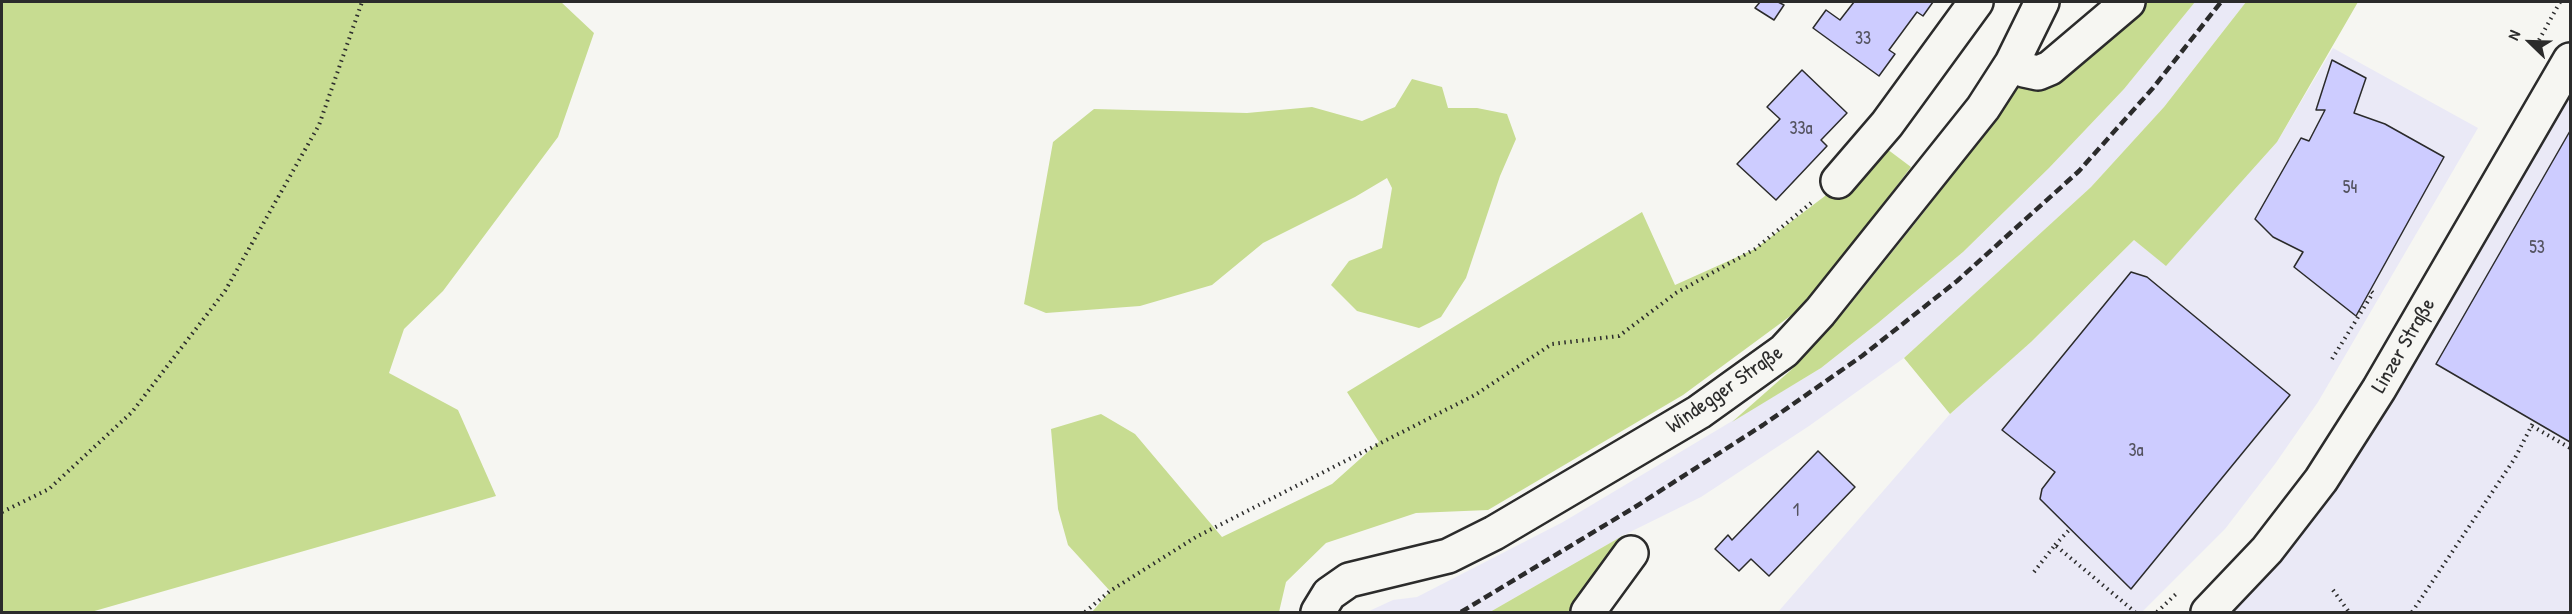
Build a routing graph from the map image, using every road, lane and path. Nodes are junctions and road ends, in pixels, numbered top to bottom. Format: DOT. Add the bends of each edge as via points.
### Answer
graph roads {
  1 [pos="362,2"];
  2 [pos="1976,2"];
  3 [pos="2042,2"];
  4 [pos="2128,2"];
  5 [pos="2560,2"];
  6 [pos="2538,42"];
  7 [pos="2571,60"];
  8 [pos="2012,63"];
  9 [pos="1838,181"];
  10 [pos="2370,290"];
  11 [pos="2332,358"];
  12 [pos="2571,448"];
  13 [pos="2,512"];
  14 [pos="2070,529"];
  15 [pos="2055,545"];
  16 [pos="1631,553"];
  17 [pos="2034,572"];
  18 [pos="2181,590"];
  19 [pos="2333,590"];
  20 [pos="1084,612"];
  21 [pos="1318,612"];
  22 [pos="1588,612"];
  23 [pos="2136,612"];
  24 [pos="2157,612"];
  25 [pos="2208,612"];
  26 [pos="2349,612"];
  27 [pos="2412,612"];
  1 -- 13 [label="path" via="319,125 225,291 132,412 49,489"];
  2 -- 9 [label="street" via="1887,124"];
  3 -- 8 [label="street, Windegger Straße"];
  4 -- 8 [label="street" via="2050,68 2038,73"];
  5 -- 6 [label="path"];
  7 -- 25 [label="street, Linzer Straße" via="2379,389 2320,480 2267,550"];
  8 -- 21 [label="street, Windegger Straße" via="1983,108 1911,200 1784,351 1699,412 1494,533 1448,556 1349,580 1329,594"];
  9 -- 20 [label="path" via="1755,249 1676,293 1619,336 1552,344 1475,395 1196,537"];
  10 -- 11 [label="path" via="2373,293"];
  12 -- 27 [label="path" via="2533,424 2515,459"];
  14 -- 15 [label="path"];
  15 -- 17 [label="path"];
  15 -- 23 [label="path"];
  16 -- 22 [label="street"];
  18 -- 24 [label="path"];
  19 -- 26 [label="path"];
}
